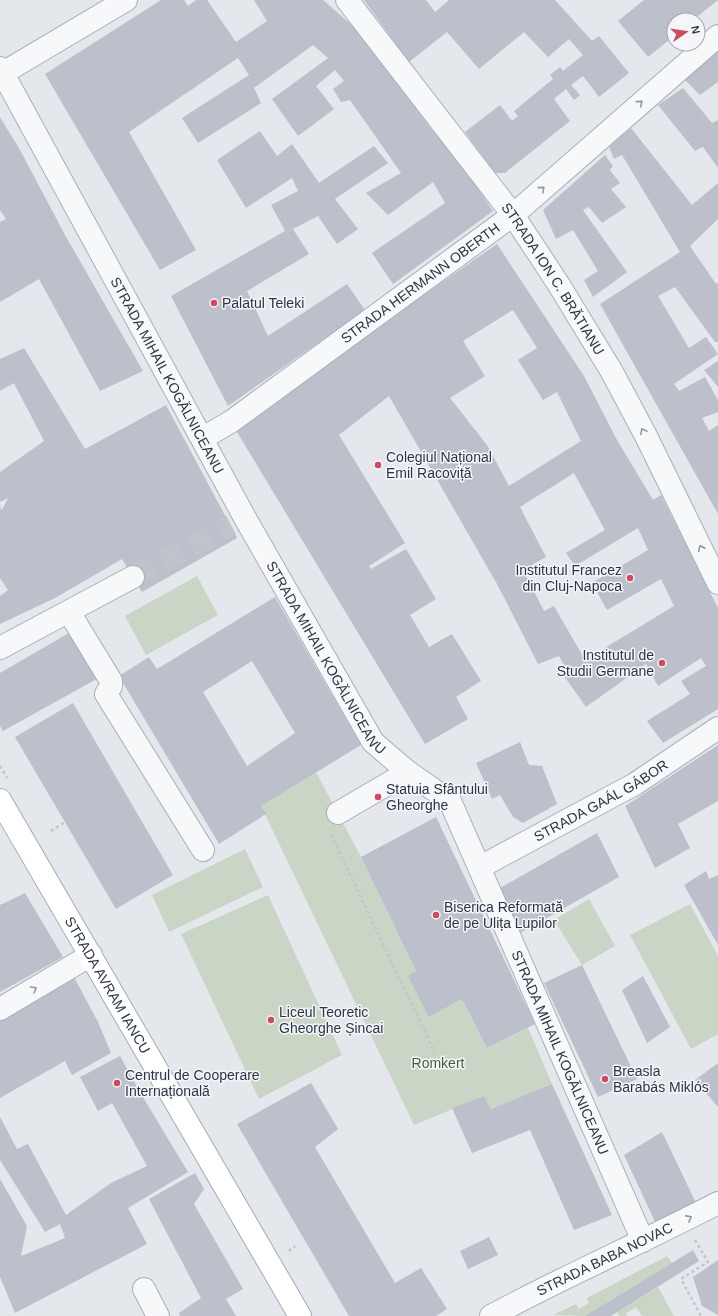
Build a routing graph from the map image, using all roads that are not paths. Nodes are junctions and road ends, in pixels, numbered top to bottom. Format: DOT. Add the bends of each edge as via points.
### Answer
graph roads {
  1 [pos="126,0"];
  2 [pos="347,0"];
  3 [pos="718,36"];
  4 [pos="2,71"];
  5 [pos="513,214"];
  6 [pos="203,438"];
  7 [pos="133,577"];
  8 [pos="718,583"];
  9 [pos="69,612"];
  10 [pos="0,648"];
  11 [pos="718,728"];
  12 [pos="408,772"];
  13 [pos="0,800"];
  14 [pos="333,820"];
  15 [pos="203,850"];
  16 [pos="480,867"];
  17 [pos="91,955"];
  18 [pos="0,1009"];
  19 [pos="718,1202"];
  20 [pos="643,1241"];
  21 [pos="144,1289"];
  22 [pos="158,1316"];
  23 [pos="300,1316"];
  24 [pos="491,1316"];
  1 -- 4 [label="street"];
  2 -- 5 [label="street, STRADA ION C. BRĂTIANU"];
  5 -- 3 [label="street, STRADA HERMANN OBERTH, one-way"];
  4 -- 6 [label="street, STRADA MIHAIL KOGĂLNICEANU"];
  5 -- 6 [label="street, STRADA HERMANN OBERTH" via="232,421"];
  8 -- 5 [label="street, STRADA ION C. BRĂTIANU, one-way" via="612,372"];
  6 -- 12 [label="street, STRADA MIHAIL KOGĂLNICEANU" via="238,521 373,742"];
  7 -- 9 [label="street"];
  9 -- 10 [label="street"];
  9 -- 15 [label="street" via="111,681 106,694"];
  11 -- 16 [label="street, STRADA GAÁL GÁBOR" via="636,784"];
  12 -- 14 [label="street"];
  12 -- 16 [label="street, STRADA MIHAIL KOGĂLNICEANU" via="450,801"];
  13 -- 17 [label="main road, STRADA AVRAM IANCU"];
  16 -- 20 [label="street, STRADA MIHAIL KOGĂLNICEANU"];
  18 -- 17 [label="street, one-way"];
  17 -- 23 [label="main road, STRADA AVRAM IANCU"];
  20 -- 19 [label="street, STRADA BABA NOVAC, one-way"];
  20 -- 24 [label="street, STRADA BABA NOVAC"];
  21 -- 22 [label="street"];
}
